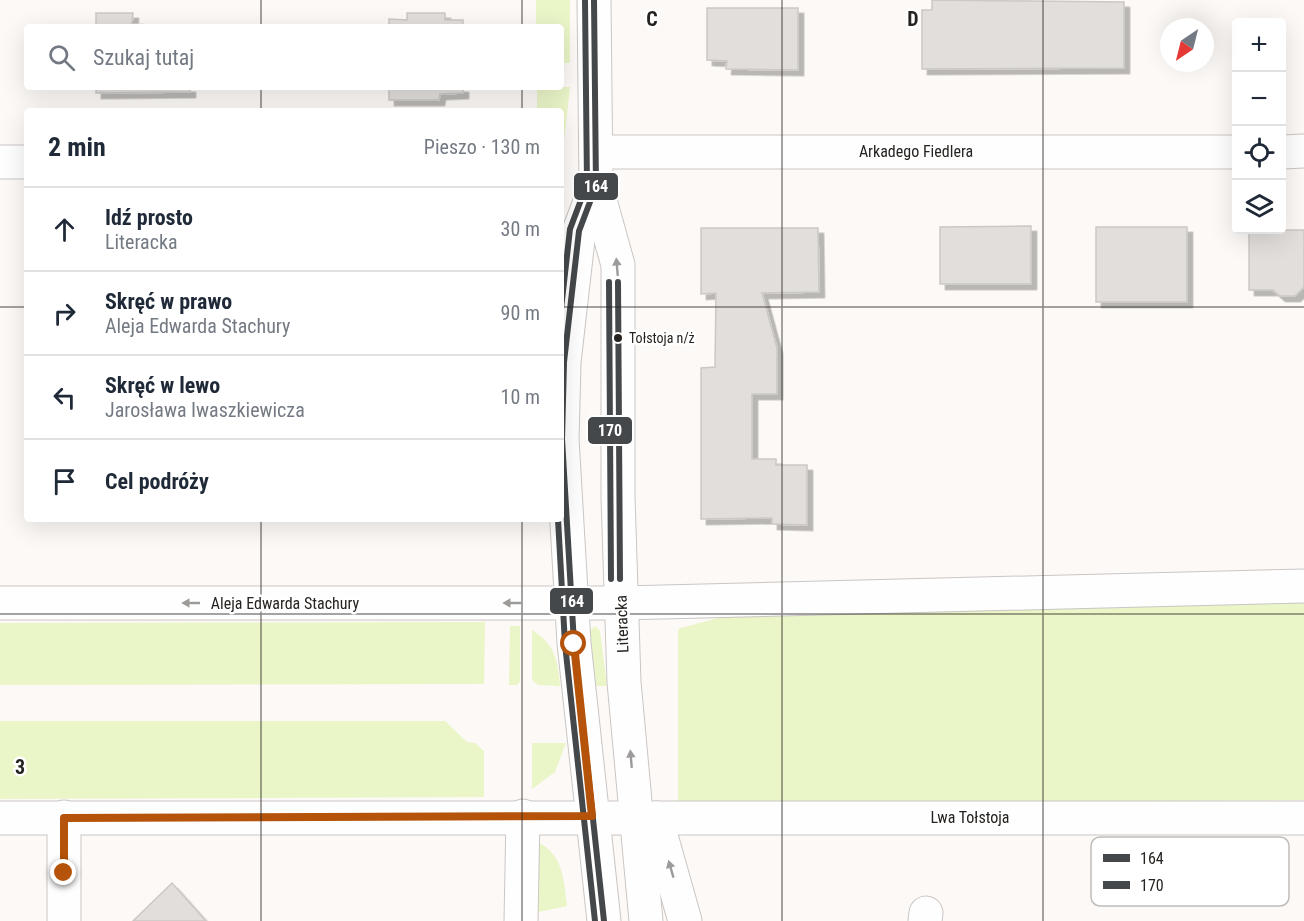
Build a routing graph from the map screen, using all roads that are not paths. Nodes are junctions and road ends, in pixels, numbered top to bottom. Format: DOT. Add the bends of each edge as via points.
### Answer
graph roads {
  1 [pos="594,0"];
  2 [pos="596,152"];
  3 [pos="1232,152"];
  4 [pos="1286,152"];
  5 [pos="1304,152"];
  6 [pos="0,162"];
  7 [pos="24,162"];
  8 [pos="596,186"];
  9 [pos="564,362"];
  10 [pos="564,480"];
  11 [pos="1304,586"];
  12 [pos="0,603"];
  13 [pos="570,603"];
  14 [pos="621,603"];
  15 [pos="523,816"];
  16 [pos="592,816"];
  17 [pos="0,818"];
  18 [pos="64,818"];
  19 [pos="646,818"];
  20 [pos="1304,818"];
  21 [pos="64,921"];
  22 [pos="521,921"];
  23 [pos="604,921"];
  24 [pos="646,921"];
  25 [pos="686,921"];
  1 -- 2 [label="street, Literacka"];
  2 -- 3 [label="street, Arkadego Fiedlera"];
  2 -- 8 [label="street, Literacka"];
  4 -- 5 [label="street"];
  6 -- 7 [label="street"];
  8 -- 9 [label="street, Literacka" via="579,231"];
  14 -- 8 [label="street, Literacka, one-way" via="618,265"];
  10 -- 13 [label="street, Literacka"];
  11 -- 14 [label="street, Aleja Edwarda Stachury"];
  13 -- 12 [label="street, Aleja Edwarda Stachury, one-way"];
  13 -- 14 [label="street, Aleja Edwarda Stachury"];
  13 -- 16 [label="street, Literacka"];
  19 -- 14 [label="street, Literacka, one-way" via="624,682"];
  15 -- 16 [label="street"];
  15 -- 18 [label="street"];
  15 -- 22 [label="street"];
  16 -- 19 [label="street, Lwa Tołstoja"];
  16 -- 23 [label="street, Literacka"];
  17 -- 18 [label="street"];
  18 -- 21 [label="street"];
  19 -- 20 [label="street, Lwa Tołstoja"];
  19 -- 24 [label="street, Literacka"];
  25 -- 19 [label="street, one-way"];
}
